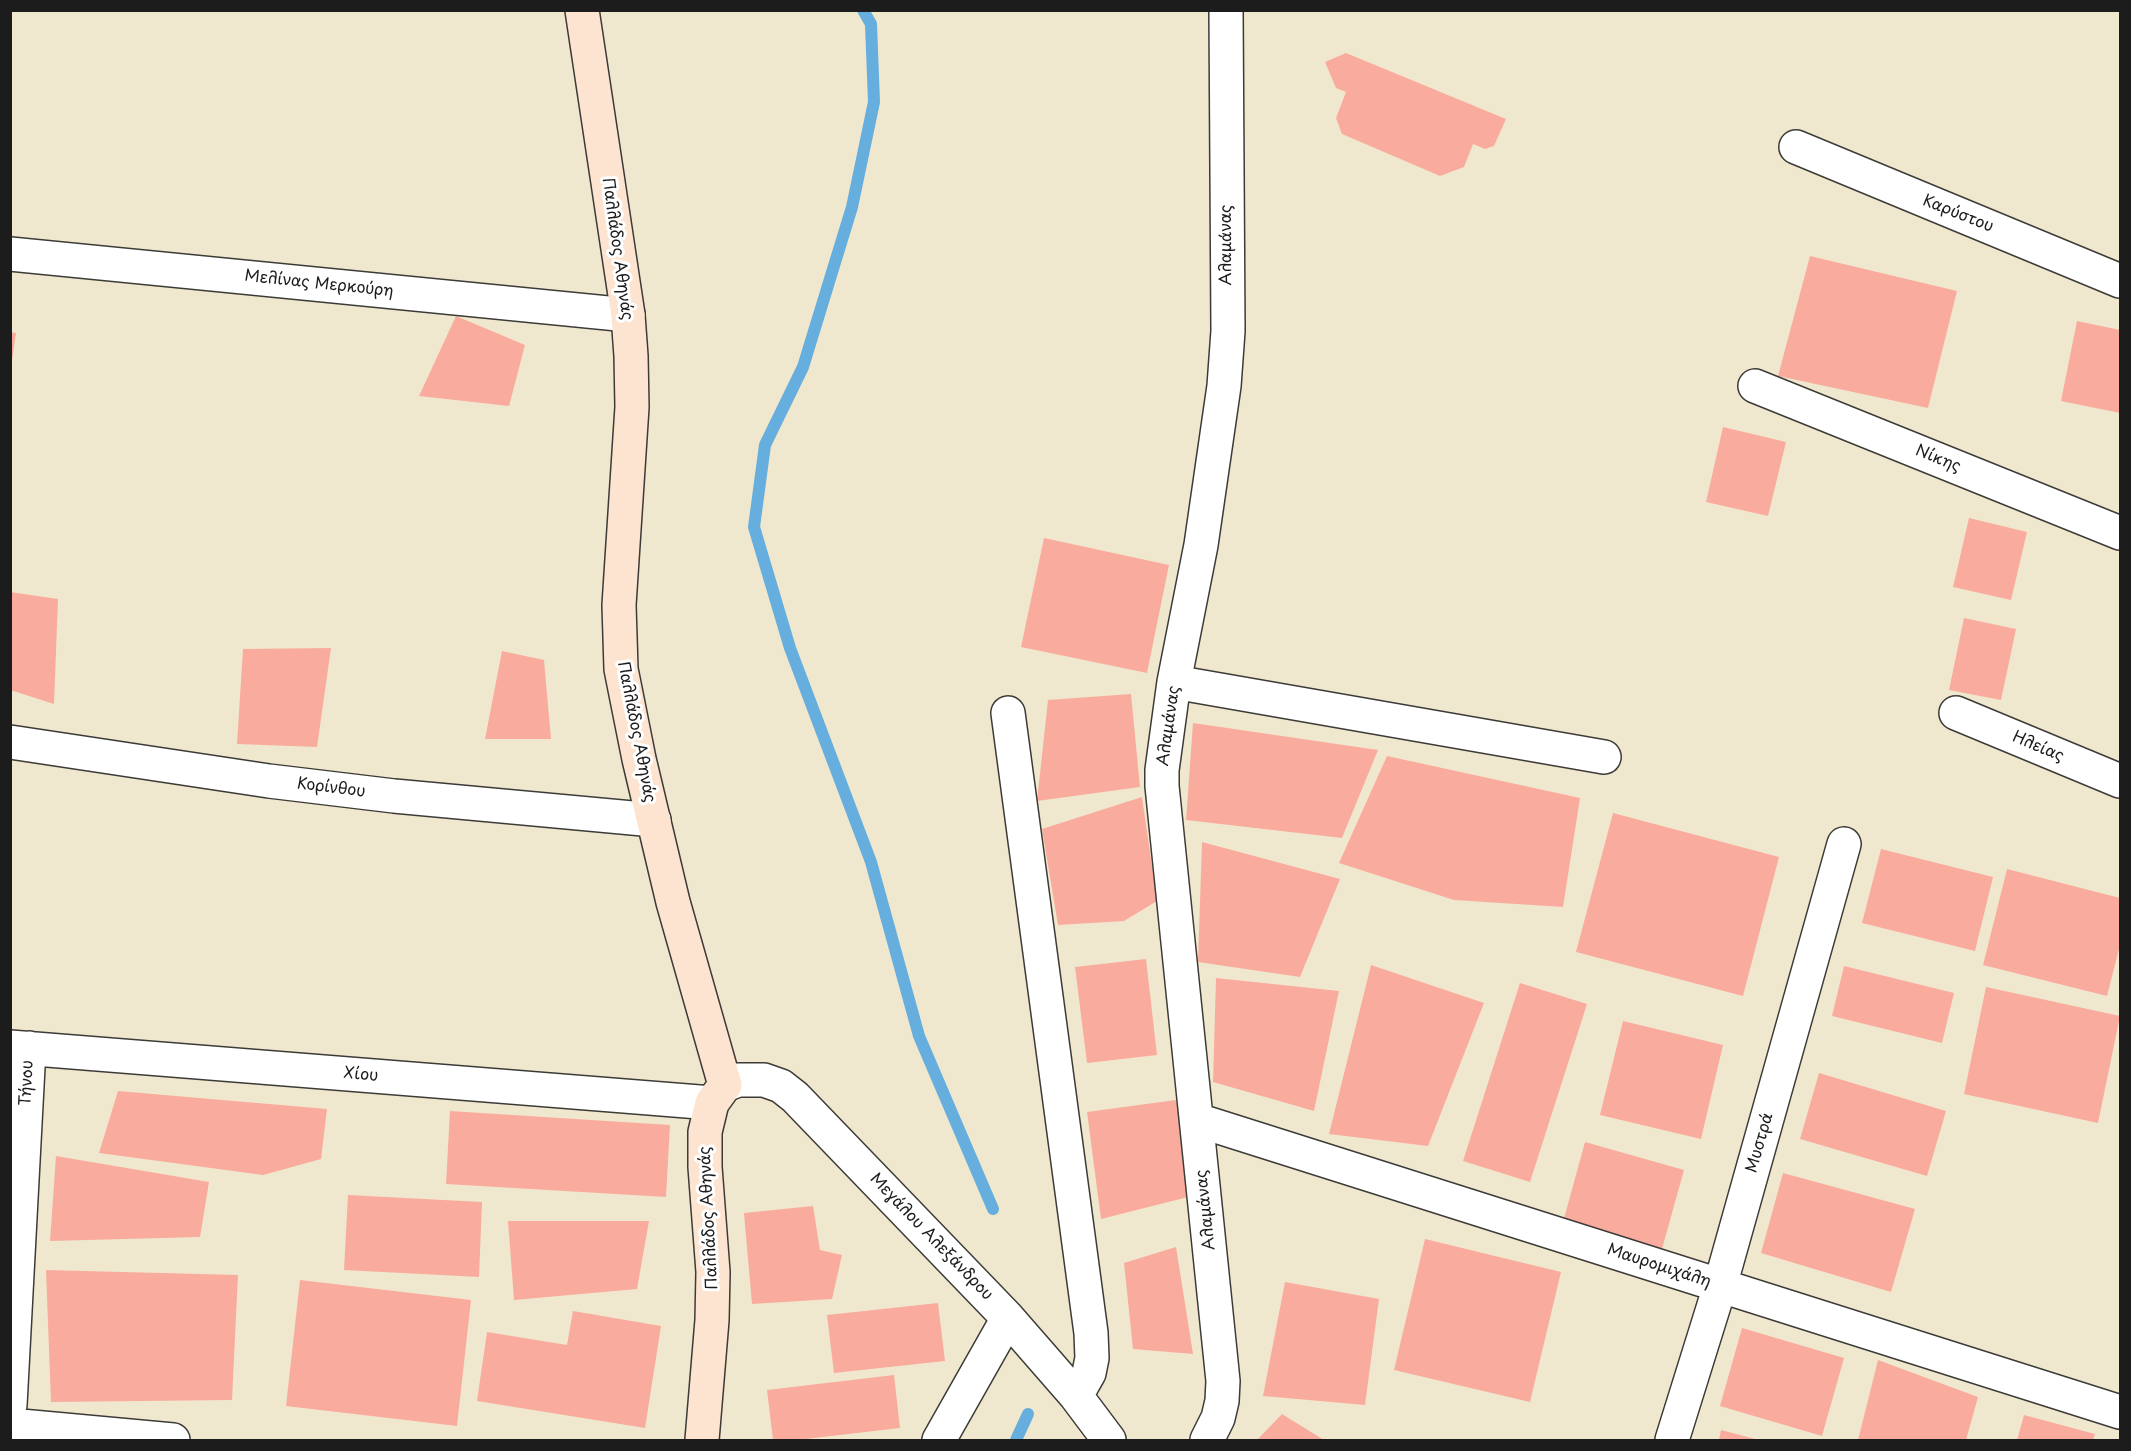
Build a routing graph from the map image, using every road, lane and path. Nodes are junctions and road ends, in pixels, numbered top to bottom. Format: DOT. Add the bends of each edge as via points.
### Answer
graph roads {
  1 [pos="582,10"];
  2 [pos="1226,10"];
  3 [pos="1796,147"];
  4 [pos="10,254"];
  5 [pos="2121,281"];
  6 [pos="628,315"];
  7 [pos="1755,386"];
  8 [pos="2121,533"];
  9 [pos="1174,682"];
  10 [pos="1008,713"];
  11 [pos="1956,713"];
  12 [pos="10,742"];
  13 [pos="1604,758"];
  14 [pos="2121,781"];
  15 [pos="654,820"];
  16 [pos="1844,844"];
  17 [pos="20,1047"];
  18 [pos="719,1094"];
  19 [pos="1197,1120"];
  20 [pos="1720,1286"];
  21 [pos="1008,1318"];
  22 [pos="1076,1396"];
  23 [pos="10,1405"];
  24 [pos="2121,1412"];
  25 [pos="10,1425"];
  26 [pos="173,1440"];
  27 [pos="702,1440"];
  28 [pos="939,1440"];
  29 [pos="1109,1440"];
  30 [pos="1207,1440"];
  31 [pos="1672,1440"];
  1 -- 6 [label="street, Παλλάδος Αθηνάς"];
  2 -- 9 [label="street, Αλαμάνας" via="1228,331 1218,431"];
  3 -- 5 [label="street, Καρύστου"];
  4 -- 6 [label="street, Μελίνας Μερκούρη"];
  6 -- 15 [label="street, Παλλάδος Αθηνάς" via="632,407 619,605 621,669"];
  7 -- 8 [label="street, Νίκης"];
  9 -- 13 [label="street"];
  9 -- 19 [label="street, Αλαμάνας" via="1162,786"];
  10 -- 22 [label="street" via="1091,1333 1089,1373"];
  11 -- 14 [label="street, Ηλείας"];
  12 -- 15 [label="street, Κορίνθου" via="394,796"];
  15 -- 18 [label="street, Παλλάδος Αθηνάς"];
  16 -- 20 [label="street, Μυστρά"];
  17 -- 18 [label="street, Χίου"];
  17 -- 23 [label="street, Τήνου"];
  18 -- 21 [label="street, Μεγάλου Αλεξάνδρου" via="738,1080 764,1080 781,1086"];
  18 -- 27 [label="street, Παλλάδος Αθηνάς" via="705,1132 704,1148 713,1272"];
  19 -- 20 [label="street, Μαυρομιχάλη"];
  19 -- 30 [label="street, Αλαμάνας" via="1223,1381 1218,1418"];
  20 -- 24 [label="street, Μαυρομιχάλη"];
  20 -- 31 [label="street, Μυστρά"];
  21 -- 22 [label="street, Μεγάλου Αλεξάνδρου"];
  21 -- 28 [label="street"];
  22 -- 29 [label="street, Μεγάλου Αλεξάνδρου"];
  25 -- 26 [label="street"];
}
